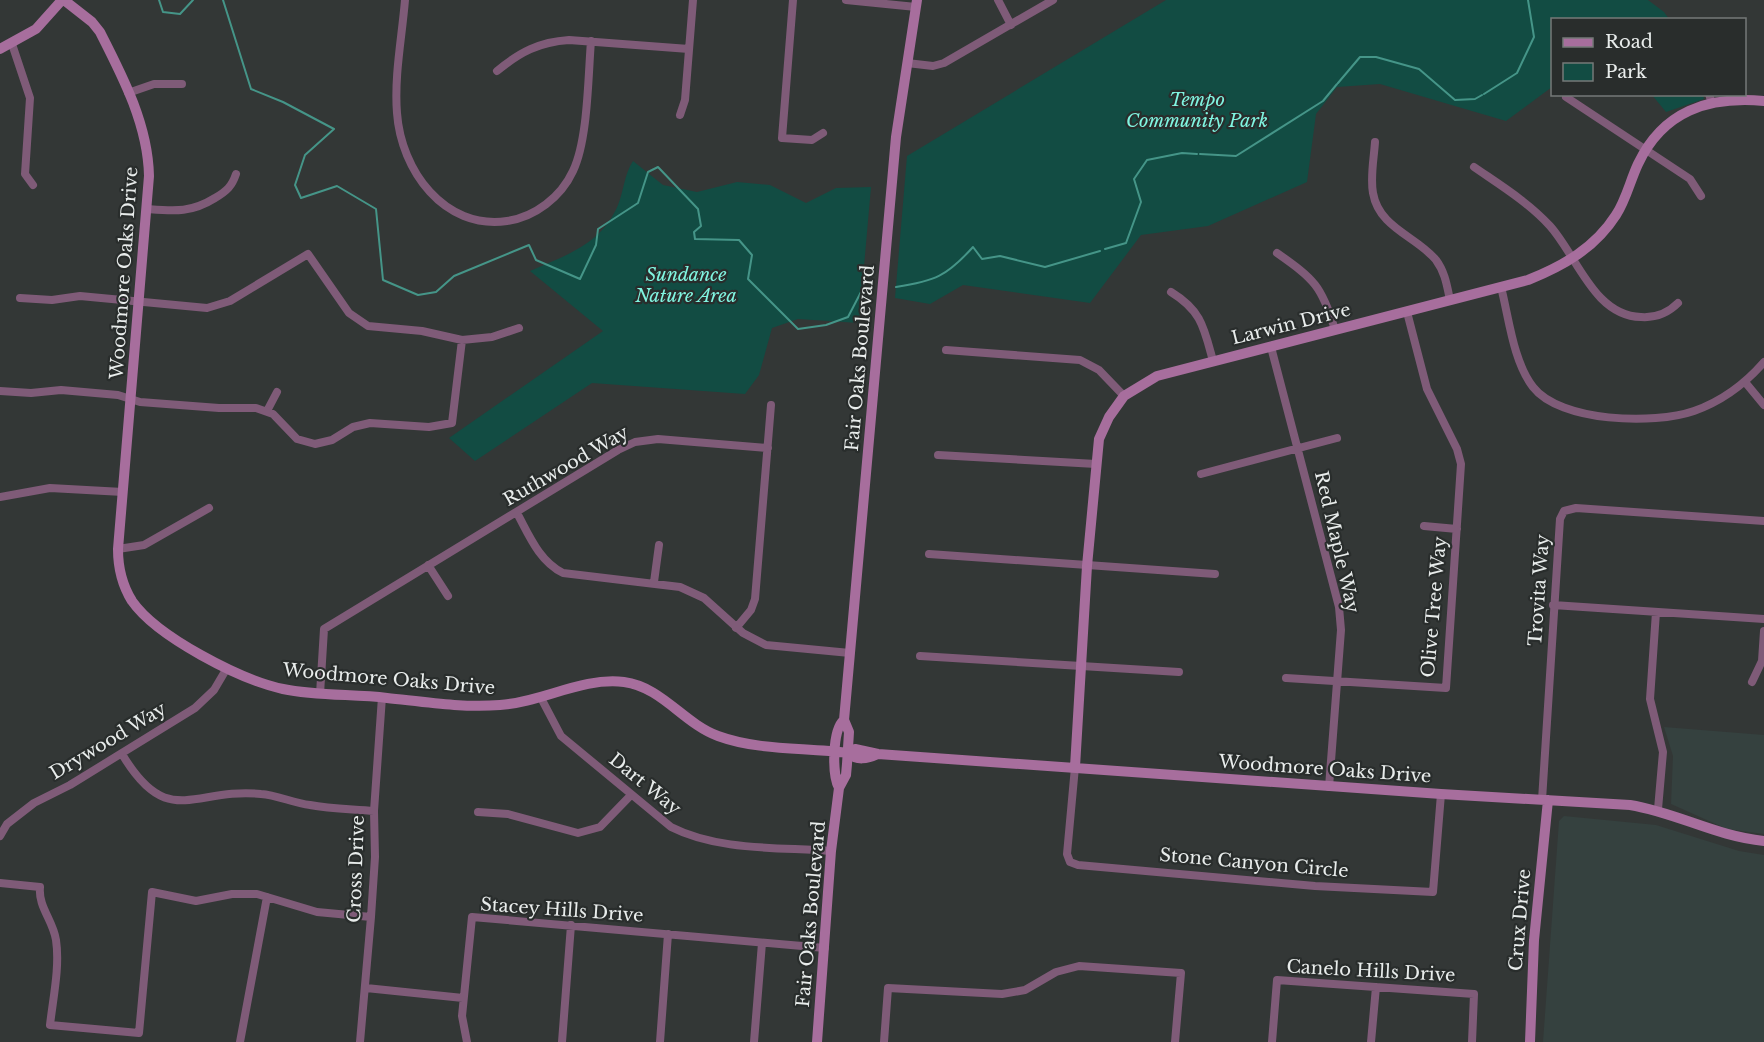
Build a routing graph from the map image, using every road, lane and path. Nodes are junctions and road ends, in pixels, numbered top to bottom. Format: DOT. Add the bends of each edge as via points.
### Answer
graph roads {
  1 [pos="63,0"];
  2 [pos="405,0"];
  3 [pos="693,0"];
  4 [pos="793,0"];
  5 [pos="846,0"];
  6 [pos="998,0"];
  7 [pos="1053,0"];
  8 [pos="917,3"];
  9 [pos="1011,25"];
  10 [pos="591,41"];
  11 [pos="12,44"];
  12 [pos="0,49"];
  13 [pos="689,49"];
  14 [pos="907,63"];
  15 [pos="497,71"];
  16 [pos="182,84"];
  17 [pos="128,93"];
  18 [pos="1566,97"];
  19 [pos="1710,98"];
  20 [pos="1764,101"];
  21 [pos="680,115"];
  22 [pos="823,133"];
  23 [pos="1375,142"];
  24 [pos="1646,149"];
  25 [pos="1474,167"];
  26 [pos="236,174"];
  27 [pos="33,185"];
  28 [pos="1701,196"];
  29 [pos="147,209"];
  30 [pos="1277,253"];
  31 [pos="1573,258"];
  32 [pos="1501,287"];
  33 [pos="1171,292"];
  34 [pos="20,298"];
  35 [pos="1450,300"];
  36 [pos="139,303"];
  37 [pos="1678,303"];
  38 [pos="1407,312"];
  39 [pos="519,328"];
  40 [pos="1335,330"];
  41 [pos="462,340"];
  42 [pos="1271,347"];
  43 [pos="946,350"];
  44 [pos="1213,361"];
  45 [pos="1764,362"];
  46 [pos="1745,382"];
  47 [pos="0,392"];
  48 [pos="277,392"];
  49 [pos="1124,396"];
  50 [pos="130,401"];
  51 [pos="771,405"];
  52 [pos="1764,405"];
  53 [pos="267,411"];
  54 [pos="1337,438"];
  55 [pos="768,448"];
  56 [pos="1298,449"];
  57 [pos="938,455"];
  58 [pos="1096,464"];
  59 [pos="1201,474"];
  60 [pos="123,492"];
  61 [pos="0,497"];
  62 [pos="209,508"];
  63 [pos="517,513"];
  64 [pos="1764,521"];
  65 [pos="1424,526"];
  66 [pos="1457,529"];
  67 [pos="659,545"];
  68 [pos="118,549"];
  69 [pos="929,554"];
  70 [pos="428,565"];
  71 [pos="1087,566"];
  72 [pos="1215,574"];
  73 [pos="654,582"];
  74 [pos="448,596"];
  75 [pos="1553,606"];
  76 [pos="1656,612"];
  77 [pos="1764,619"];
  78 [pos="736,628"];
  79 [pos="1764,631"];
  80 [pos="850,653"];
  81 [pos="920,656"];
  82 [pos="1081,666"];
  83 [pos="226,668"];
  84 [pos="1179,672"];
  85 [pos="1286,678"];
  86 [pos="1336,681"];
  87 [pos="1752,682"];
  88 [pos="320,694"];
  89 [pos="382,697"];
  90 [pos="541,698"];
  91 [pos="844,720"];
  92 [pos="836,751"];
  93 [pos="848,753"];
  94 [pos="122,754"];
  95 [pos="1076,767"];
  96 [pos="1329,787"];
  97 [pos="839,788"];
  98 [pos="1441,794"];
  99 [pos="630,795"];
  100 [pos="1545,800"];
  101 [pos="1658,809"];
  102 [pos="374,811"];
  103 [pos="478,812"];
  104 [pos="0,836"];
  105 [pos="1764,841"];
  106 [pos="831,851"];
  107 [pos="0,883"];
  108 [pos="267,897"];
  109 [pos="371,917"];
  110 [pos="570,925"];
  111 [pos="668,934"];
  112 [pos="762,943"];
  113 [pos="825,948"];
  114 [pos="1376,987"];
  115 [pos="366,988"];
  116 [pos="463,998"];
  117 [pos="240,1042"];
  118 [pos="360,1042"];
  119 [pos="467,1042"];
  120 [pos="562,1042"];
  121 [pos="660,1042"];
  122 [pos="754,1042"];
  123 [pos="818,1042"];
  124 [pos="884,1042"];
  125 [pos="1174,1042"];
  126 [pos="1272,1042"];
  127 [pos="1371,1042"];
  128 [pos="1472,1042"];
  129 [pos="1530,1042"];
  1 -- 11 [label="street" via="36,29"];
  1 -- 17 [label="street, Woodmore Oaks Drive" via="100,33"];
  2 -- 10 [label="street" via="396,107 402,138 418,177 430,194 453,212 475,220 522,217 544,206 568,181 580,152"];
  3 -- 13 [label="street"];
  4 -- 22 [label="street" via="782,138 812,140"];
  5 -- 8 [label="street"];
  6 -- 9 [label="street"];
  7 -- 9 [label="street"];
  8 -- 14 [label="street, Fair Oaks Boulevard"];
  9 -- 14 [label="street" via="944,63"];
  10 -- 13 [label="street"];
  10 -- 15 [label="street" via="568,39 536,45"];
  11 -- 12 [label="street"];
  11 -- 27 [label="street" via="30,98 25,174"];
  13 -- 21 [label="street"];
  14 -- 80 [label="street, Fair Oaks Boulevard" via="896,136"];
  16 -- 17 [label="street" via="154,84"];
  17 -- 29 [label="street, Woodmore Oaks Drive" via="147,147"];
  18 -- 24 [label="street"];
  19 -- 20 [label="street, Larwin Drive"];
  19 -- 24 [label="street, Larwin Drive" via="1660,131"];
  23 -- 35 [label="street" via="1372,178 1377,205 1391,225 1435,259 1446,279"];
  24 -- 28 [label="street" via="1690,179"];
  24 -- 31 [label="street, Larwin Drive" via="1616,216 1590,246"];
  25 -- 31 [label="street" via="1531,207"];
  26 -- 29 [label="street" via="230,188 198,208 181,212"];
  29 -- 36 [label="street, Woodmore Oaks Drive"];
  30 -- 40 [label="street" via="1320,289"];
  31 -- 32 [label="street, Larwin Drive" via="1555,269"];
  31 -- 37 [label="street" via="1600,297 1618,312 1631,317 1657,316"];
  32 -- 35 [label="street, Larwin Drive"];
  32 -- 46 [label="street" via="1526,375 1543,397 1565,410 1643,418 1677,415 1721,399"];
  33 -- 44 [label="street" via="1199,316"];
  34 -- 36 [label="street" via="52,300 80,296"];
  35 -- 38 [label="street, Larwin Drive"];
  36 -- 41 [label="street" via="199,309 220,305 308,254 349,313 368,326 422,331"];
  36 -- 50 [label="street, Woodmore Oaks Drive"];
  38 -- 40 [label="street, Larwin Drive"];
  38 -- 66 [label="street, Olive Tree Way" via="1427,389 1460,455"];
  39 -- 41 [label="street" via="492,337"];
  40 -- 42 [label="street, Larwin Drive"];
  41 -- 53 [label="street" via="452,423 429,427 370,423 315,444 297,439"];
  42 -- 44 [label="street, Larwin Drive"];
  42 -- 56 [label="street, Red Maple Way"];
  43 -- 49 [label="street" via="1080,360 1093,365"];
  44 -- 49 [label="street, Larwin Drive" via="1157,376"];
  45 -- 46 [label="street"];
  46 -- 52 [label="street"];
  47 -- 50 [label="street" via="61,390 118,395"];
  48 -- 53 [label="street"];
  49 -- 58 [label="street, Larwin Drive" via="1099,440"];
  50 -- 53 [label="street"];
  50 -- 60 [label="street, Woodmore Oaks Drive"];
  51 -- 55 [label="street"];
  54 -- 56 [label="street, Red Maple Way"];
  55 -- 63 [label="street, Ruthwood Way" via="658,439 635,442"];
  55 -- 78 [label="street" via="756,599"];
  56 -- 59 [label="street"];
  56 -- 86 [label="street, Red Maple Way" via="1340,607"];
  57 -- 58 [label="street"];
  58 -- 71 [label="street, Larwin Drive"];
  60 -- 61 [label="street" via="50,488"];
  60 -- 68 [label="street, Woodmore Oaks Drive"];
  62 -- 68 [label="street" via="144,545"];
  63 -- 70 [label="street, Ruthwood Way"];
  63 -- 73 [label="street" via="540,554 558,571 577,577"];
  64 -- 75 [label="street, Trovita Way" via="1576,508 1564,512 1560,519"];
  65 -- 66 [label="street, Olive Tree Way"];
  66 -- 86 [label="street, Olive Tree Way" via="1446,688"];
  67 -- 73 [label="street"];
  68 -- 83 [label="street, Woodmore Oaks Drive" via="120,574 135,604 158,626"];
  69 -- 71 [label="street"];
  70 -- 74 [label="street"];
  70 -- 88 [label="street, Ruthwood Way" via="324,629"];
  71 -- 72 [label="street"];
  71 -- 82 [label="street, Larwin Drive"];
  73 -- 78 [label="street" via="692,592"];
  75 -- 76 [label="street"];
  75 -- 100 [label="street, Trovita Way"];
  76 -- 77 [label="street"];
  76 -- 101 [label="street" via="1650,692 1663,752"];
  78 -- 80 [label="street" via="766,645"];
  79 -- 87 [label="street" via="1762,661"];
  80 -- 91 [label="street, Fair Oaks Boulevard"];
  81 -- 82 [label="street"];
  82 -- 84 [label="street"];
  82 -- 95 [label="street, Larwin Drive"];
  83 -- 88 [label="street, Woodmore Oaks Drive" via="267,685"];
  83 -- 94 [label="street, Drywood Way" via="214,690 195,708"];
  85 -- 86 [label="street"];
  86 -- 96 [label="street, Red Maple Way"];
  88 -- 89 [label="street, Woodmore Oaks Drive"];
  89 -- 90 [label="street, Woodmore Oaks Drive" via="480,706"];
  89 -- 102 [label="street, Cross Drive"];
  90 -- 92 [label="street, Woodmore Oaks Drive" via="590,682 626,682 657,694 692,722 718,736 761,746"];
  90 -- 99 [label="street, Dart Way" via="561,736"];
  91 -- 92 [label="street, Fair Oaks Boulevard" via="837,729"];
  91 -- 93 [label="street, Fair Oaks Boulevard" via="849,732"];
  92 -- 93 [label="street, Woodmore Oaks Drive"];
  92 -- 97 [label="street, Fair Oaks Boulevard" via="834,773"];
  93 -- 95 [label="street, Woodmore Oaks Drive" via="855,749 878,754"];
  93 -- 97 [label="street, Fair Oaks Boulevard" via="846,775"];
  94 -- 102 [label="street" via="144,785 173,799 196,801 246,792 310,805"];
  94 -- 104 [label="street, Drywood Way" via="34,803 7,824"];
  95 -- 96 [label="street, Woodmore Oaks Drive"];
  95 -- 98 [label="street, Stone Canyon Circle" via="1067,854 1078,865 1327,887 1433,892"];
  96 -- 98 [label="street, Woodmore Oaks Drive"];
  97 -- 106 [label="street, Fair Oaks Boulevard"];
  98 -- 100 [label="street, Woodmore Oaks Drive"];
  99 -- 103 [label="street" via="600,827 578,833 508,814"];
  99 -- 106 [label="street, Dart Way" via="671,827 700,839"];
  100 -- 101 [label="street, Woodmore Oaks Drive"];
  100 -- 129 [label="street, Crux Drive"];
  101 -- 105 [label="street, Woodmore Oaks Drive" via="1720,834"];
  102 -- 109 [label="street, Cross Drive"];
  106 -- 113 [label="street, Fair Oaks Boulevard"];
  107 -- 108 [label="street" via="40,887 39,899 57,941 50,1025 139,1033 152,892 196,901 232,894"];
  108 -- 109 [label="street" via="324,913"];
  108 -- 117 [label="street"];
  109 -- 115 [label="street, Cross Drive"];
  110 -- 111 [label="street, Stacey Hills Drive"];
  110 -- 116 [label="street, Stacey Hills Drive" via="472,917"];
  110 -- 120 [label="street"];
  111 -- 112 [label="street, Stacey Hills Drive"];
  111 -- 121 [label="street"];
  112 -- 113 [label="street, Stacey Hills Drive"];
  112 -- 122 [label="street"];
  113 -- 123 [label="street, Fair Oaks Boulevard"];
  114 -- 126 [label="street, Canelo Hills Drive" via="1277,980"];
  114 -- 127 [label="street"];
  114 -- 128 [label="street, Canelo Hills Drive" via="1474,994"];
  115 -- 116 [label="street"];
  115 -- 118 [label="street, Cross Drive"];
  116 -- 119 [label="street"];
  124 -- 125 [label="street" via="888,988 1002,994 1025,990 1056,972 1079,966 1180,973"];
}
